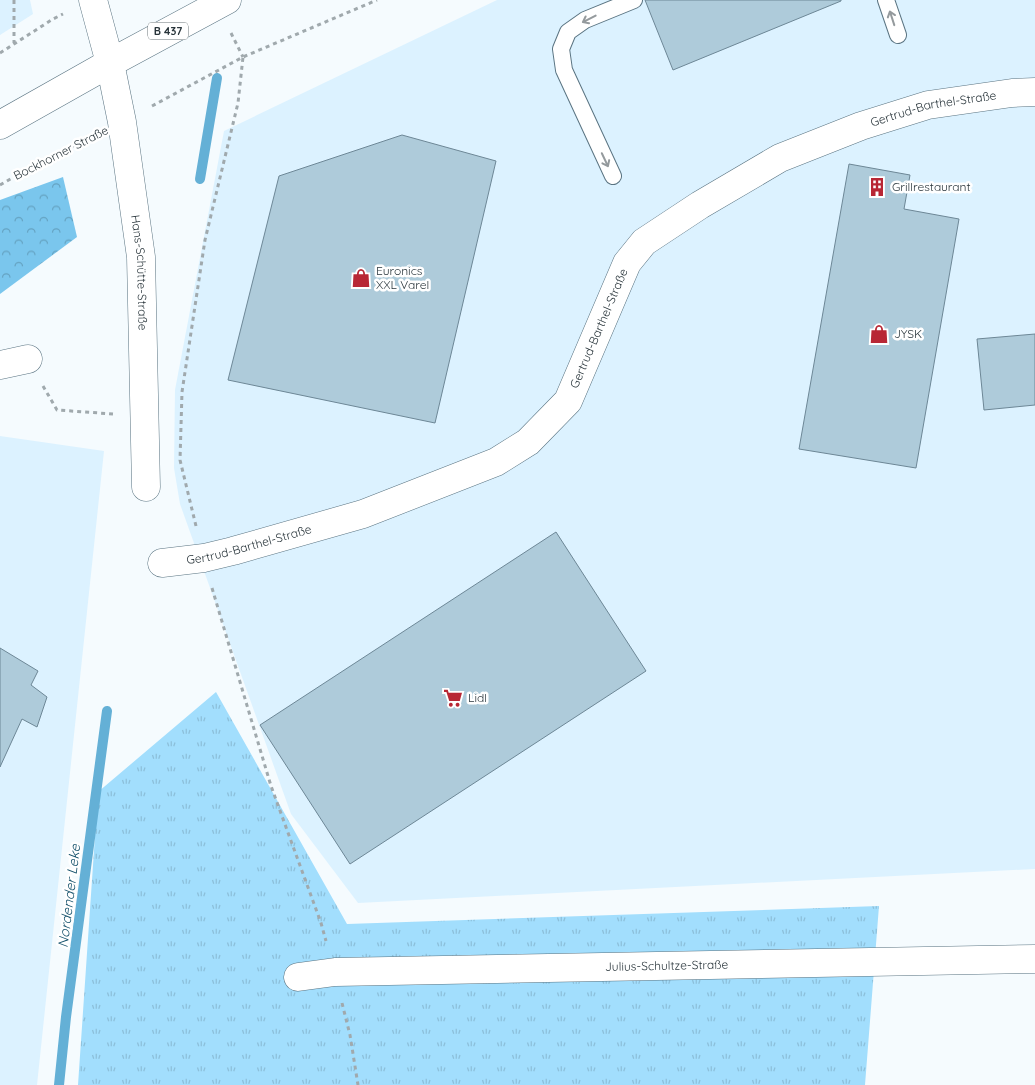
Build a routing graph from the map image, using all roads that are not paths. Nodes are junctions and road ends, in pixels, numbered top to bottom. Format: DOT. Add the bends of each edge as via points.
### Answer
graph roads {
  1 [pos="93,0"];
  2 [pos="227,0"];
  3 [pos="634,0"];
  4 [pos="886,0"];
  5 [pos="898,35"];
  6 [pos="110,63"];
  7 [pos="1035,92"];
  8 [pos="0,125"];
  9 [pos="613,176"];
  10 [pos="28,359"];
  11 [pos="0,366"];
  12 [pos="146,487"];
  13 [pos="162,563"];
  14 [pos="1035,959"];
  15 [pos="298,977"];
  1 -- 6 [label="street, Hans-Schütte-Straße"];
  2 -- 6 [label="street, B 437"];
  3 -- 9 [label="lane, one-way" via="585,20 568,32 561,49 564,70"];
  5 -- 4 [label="lane, one-way"];
  6 -- 8 [label="street, B 437"];
  6 -- 12 [label="street, Hans-Schütte-Straße" via="122,122 141,257"];
  7 -- 13 [label="street, Gertrud-Barthel-Straße" via="928,105 861,126 780,158 644,242 627,263 568,401 528,442 496,462 363,514 233,551"];
  10 -- 11 [label="street"];
  14 -- 15 [label="street, Julius-Schultze-Straße" via="344,972"];
}
